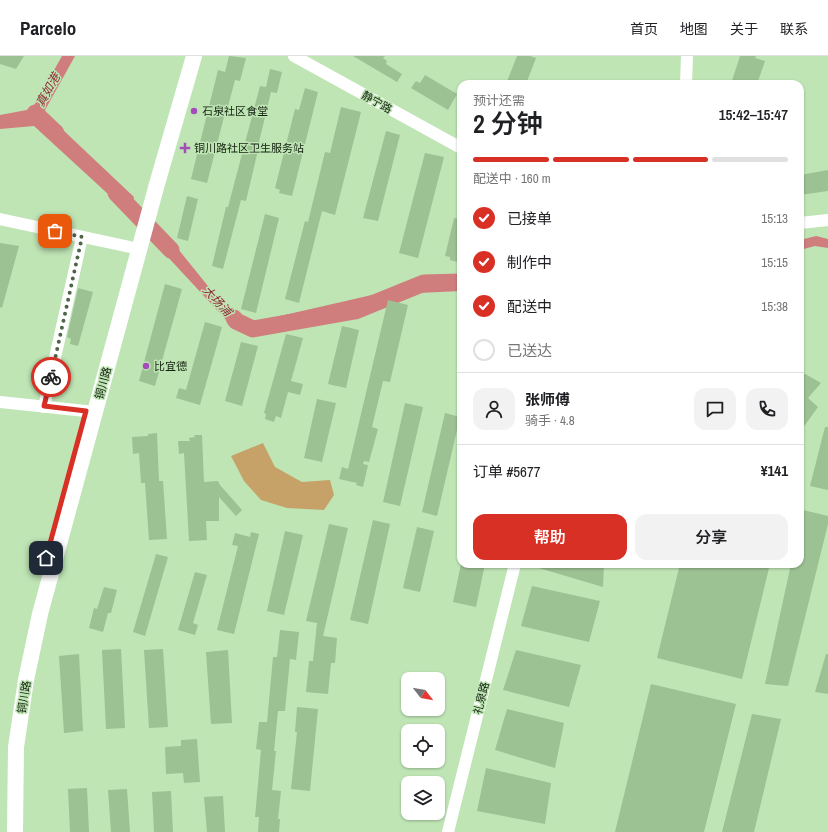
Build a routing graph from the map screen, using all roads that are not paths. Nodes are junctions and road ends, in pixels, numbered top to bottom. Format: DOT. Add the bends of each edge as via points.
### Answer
graph roads {
  1 [pos="183,56"];
  2 [pos="194,56"];
  3 [pos="294,56"];
  4 [pos="687,56"];
  5 [pos="686,80"];
  6 [pos="457,146"];
  7 [pos="145,211"];
  8 [pos="0,219"];
  9 [pos="828,220"];
  10 [pos="804,223"];
  11 [pos="139,233"];
  12 [pos="82,237"];
  13 [pos="130,248"];
  14 [pos="0,402"];
  15 [pos="44,406"];
  16 [pos="90,411"];
  17 [pos="514,568"];
  18 [pos="6,832"];
  19 [pos="15,832"];
  20 [pos="448,832"];
  1 -- 7 [label="main road, 铜川路"];
  2 -- 7 [label="main road, 铜川路"];
  3 -- 6 [label="street, 静宁路"];
  4 -- 5 [label="street"];
  7 -- 11 [label="main road, 铜川路"];
  8 -- 12 [label="street"];
  9 -- 10 [label="street"];
  11 -- 13 [label="main road, 铜川路"];
  11 -- 16 [label="main road, 铜川路"];
  12 -- 13 [label="street"];
  12 -- 15 [label="street"];
  13 -- 16 [label="main road, 铜川路"];
  14 -- 15 [label="street"];
  15 -- 16 [label="street"];
  16 -- 18 [label="main road, 铜川路" via="32,611 9,747"];
  16 -- 19 [label="main road, 铜川路" via="26,680 16,747"];
  17 -- 20 [label="street, 礼泉路"];
}
